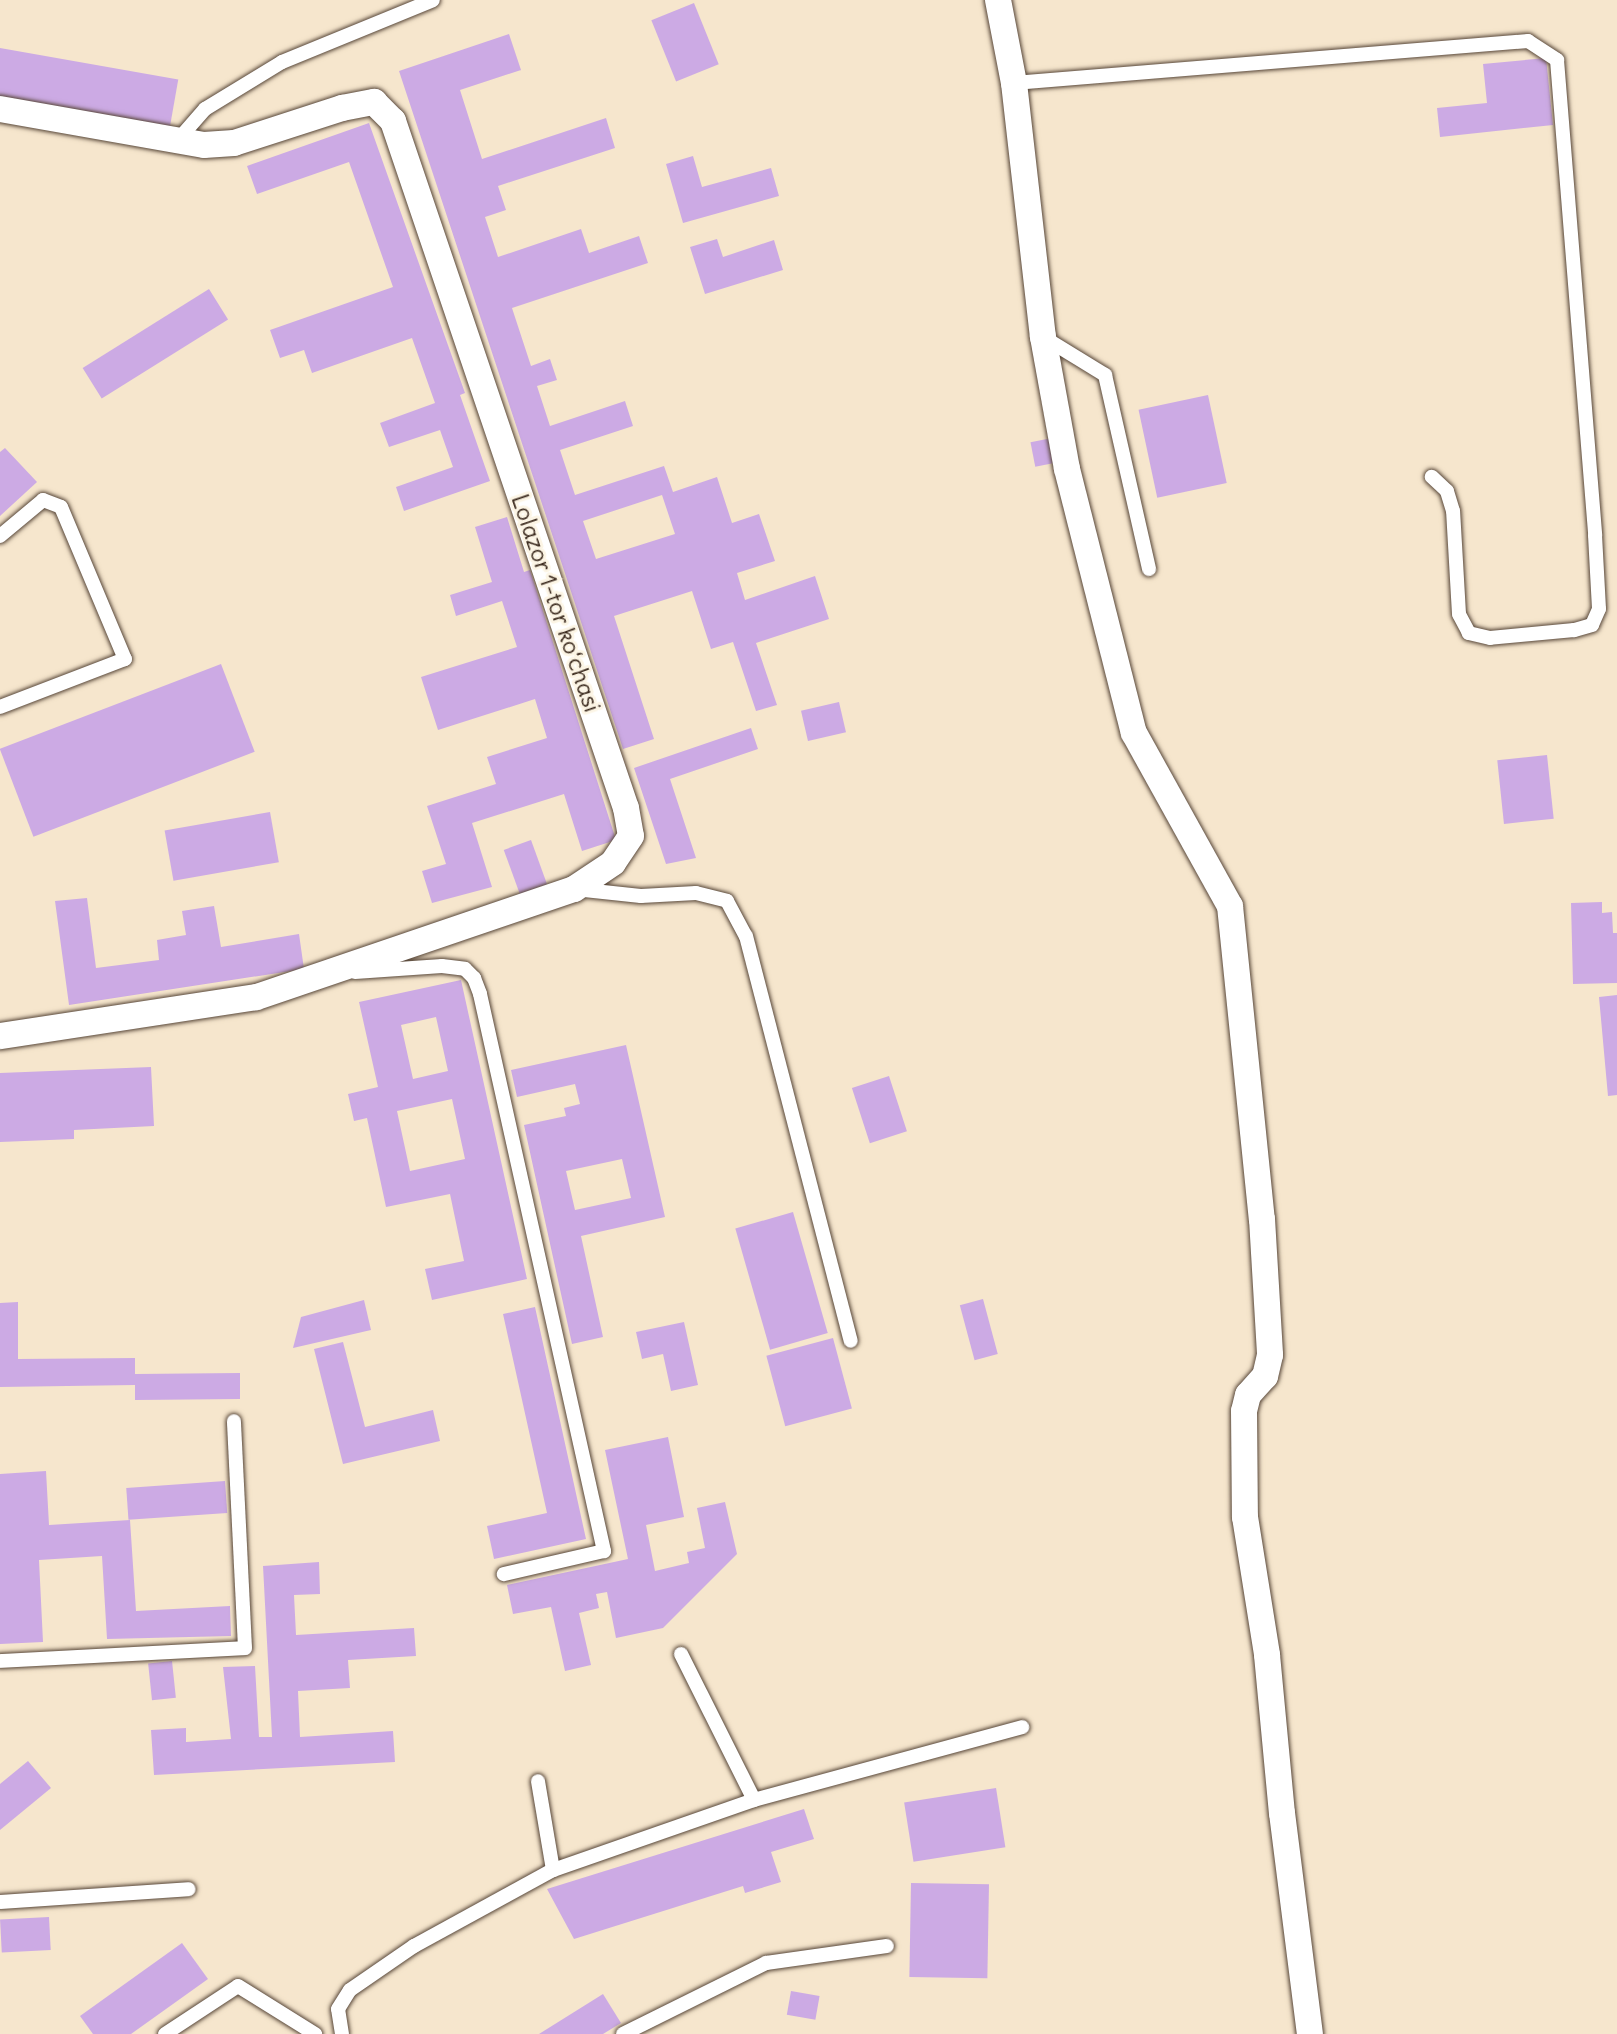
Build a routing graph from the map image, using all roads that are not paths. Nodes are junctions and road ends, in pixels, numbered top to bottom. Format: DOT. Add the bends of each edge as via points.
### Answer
graph roads {
  1 [pos="433,0"];
  2 [pos="998,0"];
  3 [pos="1014,83"];
  4 [pos="0,109"];
  5 [pos="177,141"];
  6 [pos="1043,337"];
  7 [pos="1432,477"];
  8 [pos="0,536"];
  9 [pos="1149,569"];
  10 [pos="0,707"];
  11 [pos="574,889"];
  12 [pos="327,974"];
  13 [pos="0,1036"];
  14 [pos="851,1341"];
  15 [pos="234,1421"];
  16 [pos="504,1574"];
  17 [pos="681,1654"];
  18 [pos="0,1661"];
  19 [pos="1022,1727"];
  20 [pos="538,1781"];
  21 [pos="754,1800"];
  22 [pos="553,1870"];
  23 [pos="189,1889"];
  24 [pos="0,1902"];
  25 [pos="887,1946"];
  26 [pos="165,2034"];
  27 [pos="315,2034"];
  28 [pos="342,2034"];
  29 [pos="623,2034"];
  30 [pos="1310,2034"];
  1 -- 5 [label="lane" via="282,62 205,109"];
  2 -- 3 [label="street"];
  3 -- 6 [label="street"];
  3 -- 7 [label="lane" via="1528,41 1557,60 1595,535 1599,609 1592,625 1490,638 1469,633 1459,614 1453,511 1447,491"];
  4 -- 5 [label="street, Lolazor 1-tor ko‘chasi"];
  5 -- 11 [label="street, Lolazor 1-tor ko‘chasi" via="234,143 374,102 393,121 626,808 631,836 613,863"];
  6 -- 9 [label="lane" via="1105,375"];
  6 -- 30 [label="street" via="1067,469 1134,733 1230,906 1262,1219 1270,1355 1265,1376 1248,1395 1244,1411 1245,1517 1267,1655"];
  8 -- 10 [label="lane" via="43,500 61,507 125,659"];
  11 -- 12 [label="street, Lolazor 1-tor ko‘chasi" via="425,936"];
  11 -- 14 [label="lane" via="641,896 696,893 727,901 746,936"];
  12 -- 13 [label="street, Lolazor 1-tor ko‘chasi" via="256,997"];
  12 -- 16 [label="lane" via="465,969 480,994 604,1551"];
  15 -- 18 [label="lane" via="245,1648"];
  17 -- 21 [label="lane"];
  19 -- 21 [label="lane"];
  20 -- 22 [label="lane"];
  21 -- 22 [label="lane"];
  22 -- 28 [label="lane" via="414,1946 350,1990 338,2009"];
  23 -- 24 [label="lane"];
  25 -- 29 [label="lane" via="766,1963"];
  26 -- 27 [label="lane" via="238,1986"];
}
